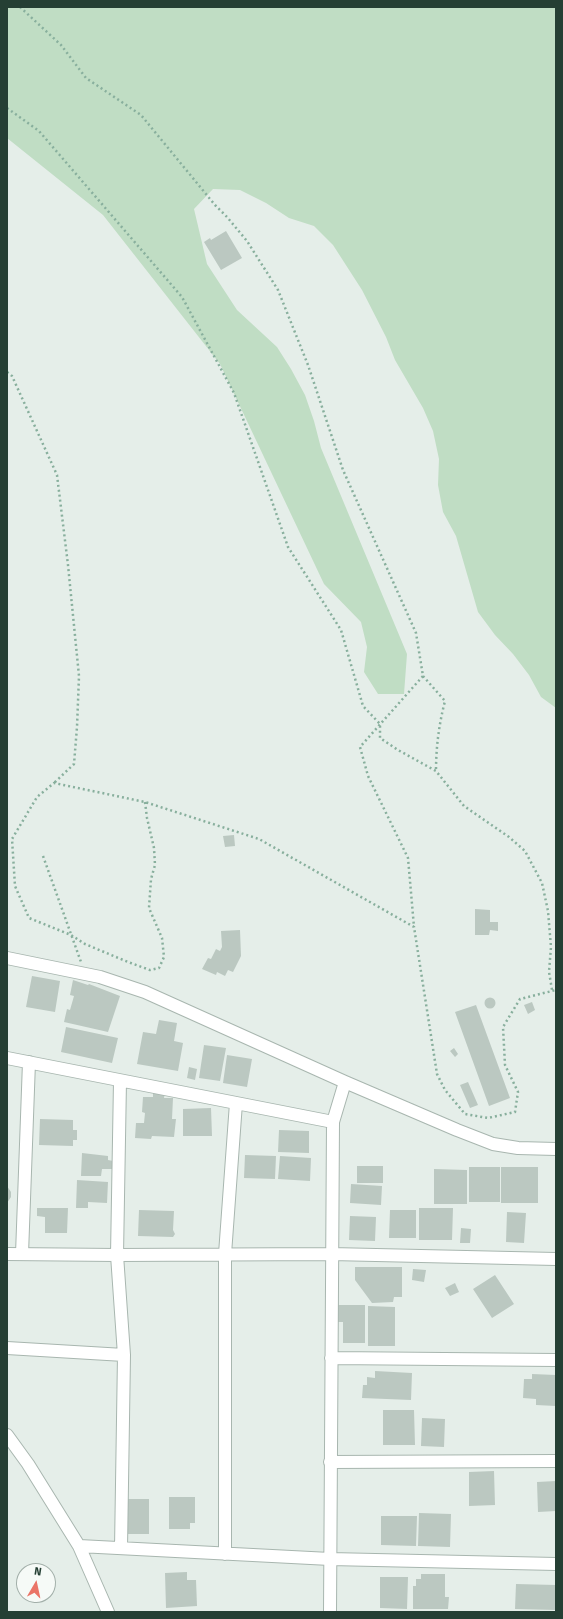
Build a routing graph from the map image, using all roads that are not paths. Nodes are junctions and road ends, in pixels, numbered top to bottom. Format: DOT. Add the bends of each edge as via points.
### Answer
graph roads {
  1 [pos="7,958"];
  2 [pos="7,1058"];
  3 [pos="29,1062"];
  4 [pos="120,1081"];
  5 [pos="345,1082"];
  6 [pos="236,1103"];
  7 [pos="333,1122"];
  8 [pos="556,1149"];
  9 [pos="7,1254"];
  10 [pos="22,1254"];
  11 [pos="225,1254"];
  12 [pos="331,1254"];
  13 [pos="117,1256"];
  14 [pos="556,1259"];
  15 [pos="7,1348"];
  16 [pos="124,1355"];
  17 [pos="330,1358"];
  18 [pos="556,1360"];
  19 [pos="7,1435"];
  20 [pos="556,1461"];
  21 [pos="330,1462"];
  22 [pos="79,1546"];
  23 [pos="121,1548"];
  24 [pos="225,1554"];
  25 [pos="330,1559"];
  26 [pos="556,1564"];
  27 [pos="108,1612"];
  28 [pos="330,1612"];
  1 -- 5 [label="street" via="86,973 145,992"];
  2 -- 3 [label="street"];
  3 -- 4 [label="street"];
  3 -- 10 [label="street"];
  4 -- 6 [label="street"];
  4 -- 13 [label="street"];
  5 -- 7 [label="street"];
  5 -- 8 [label="street" via="493,1144 518,1148"];
  6 -- 7 [label="street"];
  6 -- 11 [label="street"];
  7 -- 12 [label="street"];
  9 -- 10 [label="street"];
  10 -- 13 [label="street"];
  11 -- 12 [label="street"];
  11 -- 13 [label="street"];
  11 -- 24 [label="street"];
  12 -- 14 [label="street"];
  12 -- 17 [label="street"];
  13 -- 16 [label="street"];
  15 -- 16 [label="street"];
  16 -- 23 [label="street"];
  17 -- 18 [label="street"];
  17 -- 21 [label="street"];
  19 -- 22 [label="street"];
  20 -- 21 [label="street"];
  21 -- 25 [label="street"];
  22 -- 23 [label="street"];
  22 -- 27 [label="street"];
  23 -- 24 [label="street"];
  24 -- 25 [label="street"];
  25 -- 26 [label="street"];
  25 -- 28 [label="street"];
}
